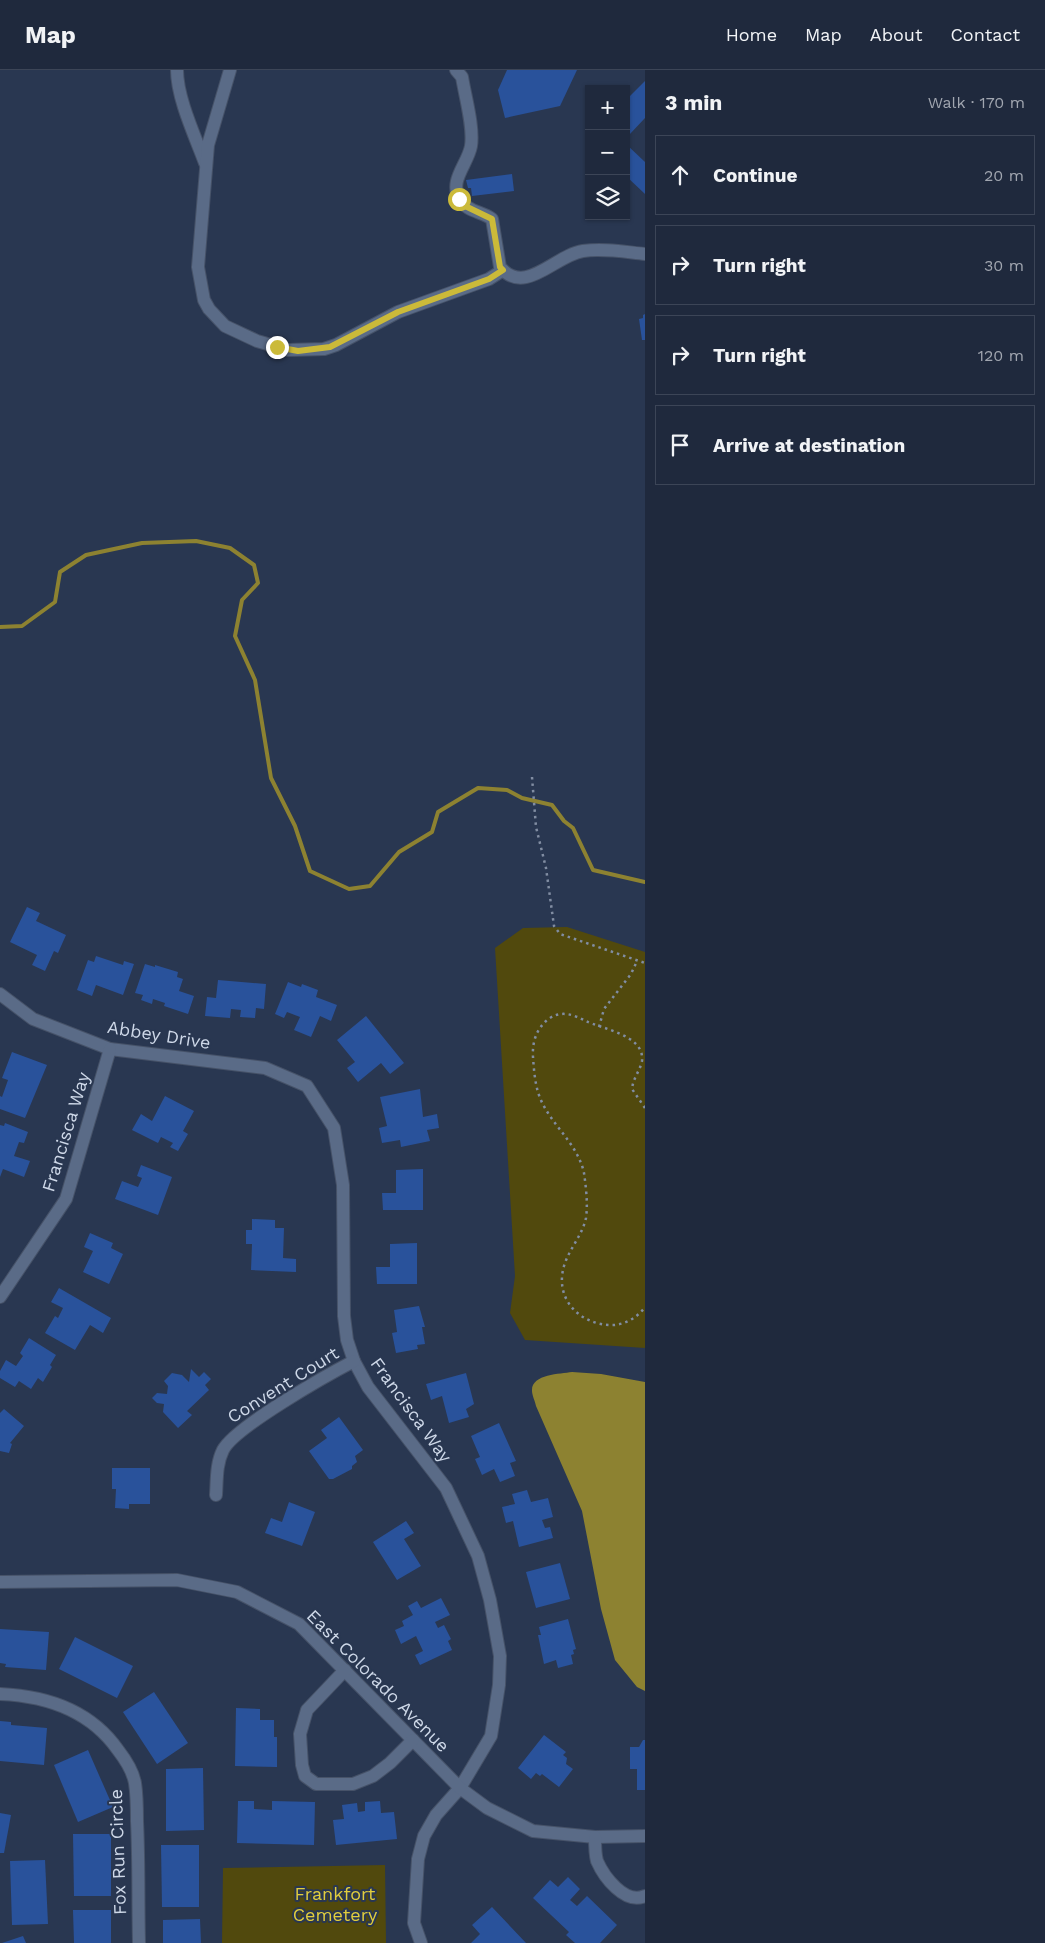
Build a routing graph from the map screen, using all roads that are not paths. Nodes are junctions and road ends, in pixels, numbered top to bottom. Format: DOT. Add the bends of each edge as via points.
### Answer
graph roads {
  1 [pos="177,70"];
  2 [pos="230,70"];
  3 [pos="456,70"];
  4 [pos="206,163"];
  5 [pos="645,254"];
  6 [pos="503,270"];
  7 [pos="0,994"];
  8 [pos="110,1049"];
  9 [pos="265,1068"];
  10 [pos="0,1297"];
  11 [pos="354,1361"];
  12 [pos="216,1496"];
  13 [pos="0,1582"];
  14 [pos="345,1670"];
  15 [pos="0,1694"];
  16 [pos="413,1740"];
  17 [pos="460,1788"];
  18 [pos="645,1836"];
  19 [pos="595,1837"];
  20 [pos="645,1896"];
  21 [pos="138,1943"];
  22 [pos="421,1943"];
  1 -- 4 [label="street" via="191,125"];
  2 -- 4 [label="street"];
  3 -- 6 [label="street" via="462,77 471,139 470,152 458,177 457,192 463,205 492,219"];
  4 -- 6 [label="street" via="198,267 201,292 209,309 222,323 257,341 298,351 330,347 398,312 489,279"];
  5 -- 6 [label="street" via="583,251 525,278 509,276"];
  7 -- 8 [label="street, Abbey Drive" via="33,1019"];
  8 -- 9 [label="street, Abbey Drive"];
  8 -- 10 [label="street, Francisca Way" via="66,1199"];
  9 -- 11 [label="street, Francisca Way" via="307,1086 334,1128 343,1185 344,1316"];
  11 -- 12 [label="street, Convent Court" via="233,1437 220,1457"];
  11 -- 17 [label="street, Francisca Way" via="368,1387 446,1488 478,1556 490,1600 500,1656 496,1706 491,1736"];
  13 -- 14 [label="street, East Colorado Avenue" via="177,1580 237,1592 299,1624"];
  14 -- 16 [label="street, East Colorado Avenue"];
  14 -- 16 [label="street" via="307,1710 300,1734 305,1776 316,1784 353,1784 373,1776"];
  15 -- 21 [label="street, Fox Run Circle" via="26,1695 82,1714 106,1733 125,1759 135,1783"];
  16 -- 17 [label="street, East Colorado Avenue"];
  17 -- 19 [label="street, East Colorado Avenue" via="487,1808 533,1831"];
  17 -- 22 [label="street, Francisca Way" via="424,1836 418,1859 414,1923"];
  18 -- 19 [label="street, East Colorado Avenue"];
  19 -- 20 [label="street" via="597,1860 607,1879 626,1895"];
}
